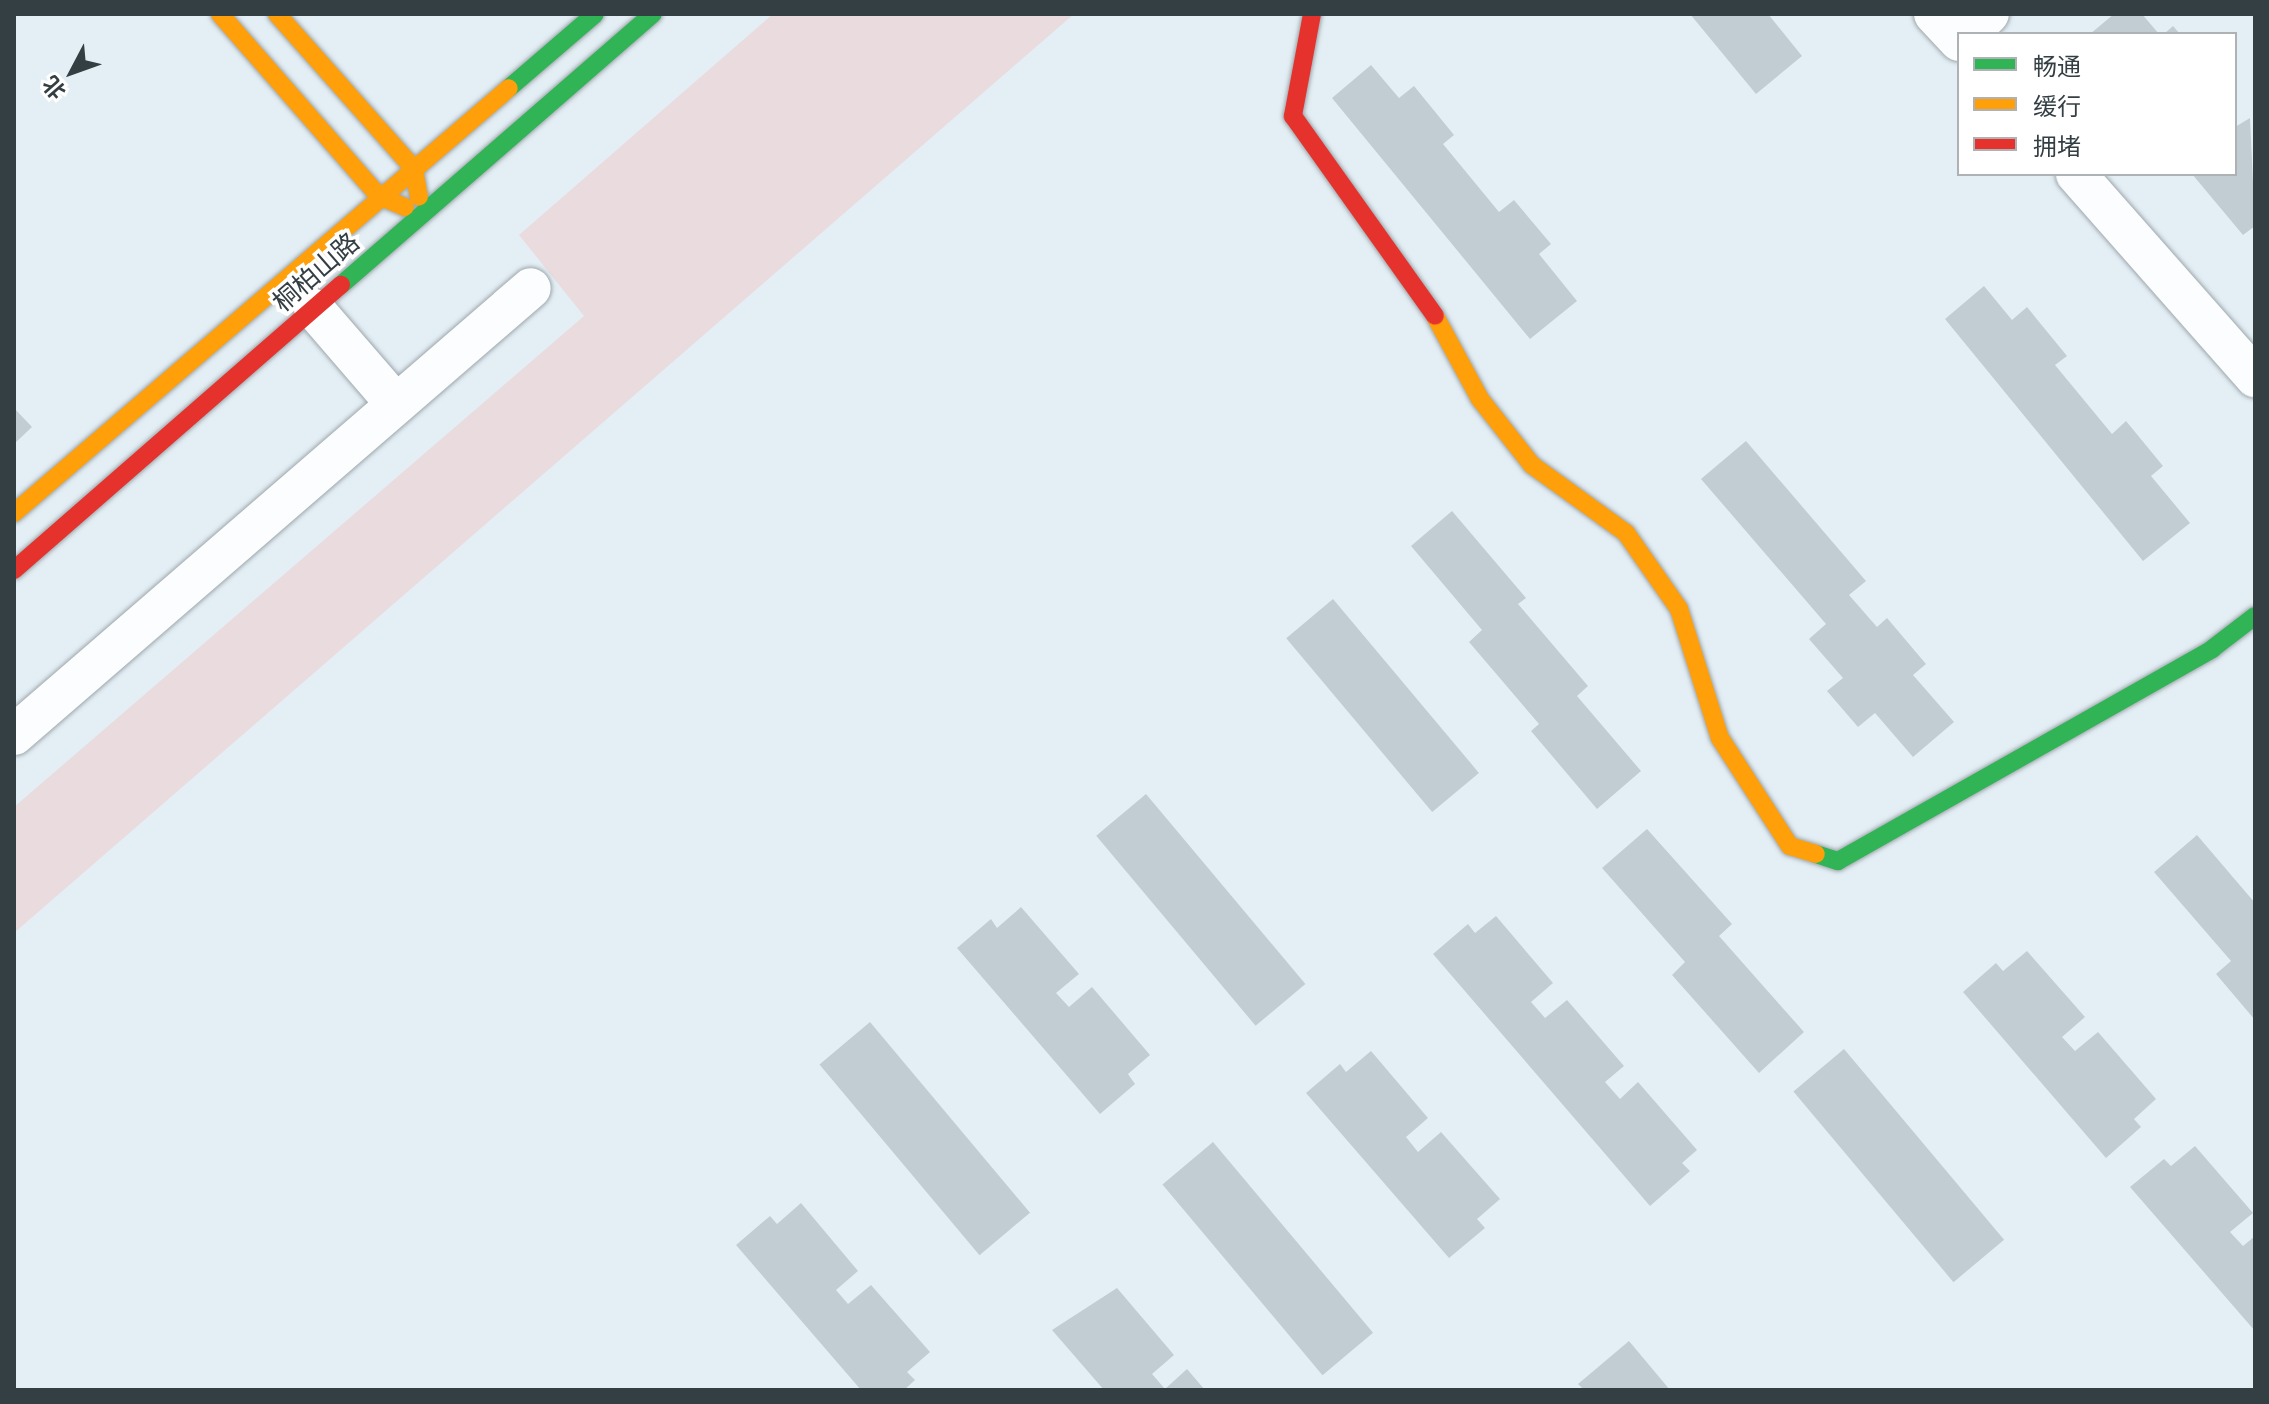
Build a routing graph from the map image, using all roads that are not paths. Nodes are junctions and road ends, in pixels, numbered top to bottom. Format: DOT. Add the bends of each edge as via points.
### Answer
graph roads {
  1 [pos="220,14"];
  2 [pos="277,14"];
  3 [pos="595,14"];
  4 [pos="653,14"];
  5 [pos="1312,14"];
  6 [pos="1934,14"];
  7 [pos="1989,14"];
  8 [pos="1970,32"];
  9 [pos="1957,39"];
  10 [pos="414,169"];
  11 [pos="2078,176"];
  12 [pos="379,196"];
  13 [pos="422,215"];
  14 [pos="531,288"];
  15 [pos="314,309"];
  16 [pos="2255,377"];
  17 [pos="396,404"];
  18 [pos="14,513"];
  19 [pos="14,570"];
  20 [pos="2255,616"];
  21 [pos="14,735"];
  1 -- 12 [label="street"];
  2 -- 10 [label="street"];
  3 -- 10 [label="street, 桐柏山路"];
  4 -- 13 [label="street, 桐柏山路"];
  5 -- 20 [label="street" via="1293,116 1417,281 1480,399 1532,465 1626,533 1679,609 1720,738 1790,846 1838,861 2212,649"];
  6 -- 9 [label="street"];
  7 -- 8 [label="street"];
  10 -- 12 [label="street, 桐柏山路"];
  10 -- 13 [label="street"];
  11 -- 16 [label="street"];
  12 -- 13 [label="street"];
  12 -- 18 [label="street, 桐柏山路"];
  13 -- 15 [label="street, 桐柏山路"];
  14 -- 17 [label="street"];
  15 -- 17 [label="street"];
  15 -- 19 [label="street, 桐柏山路"];
  17 -- 21 [label="street"];
}
